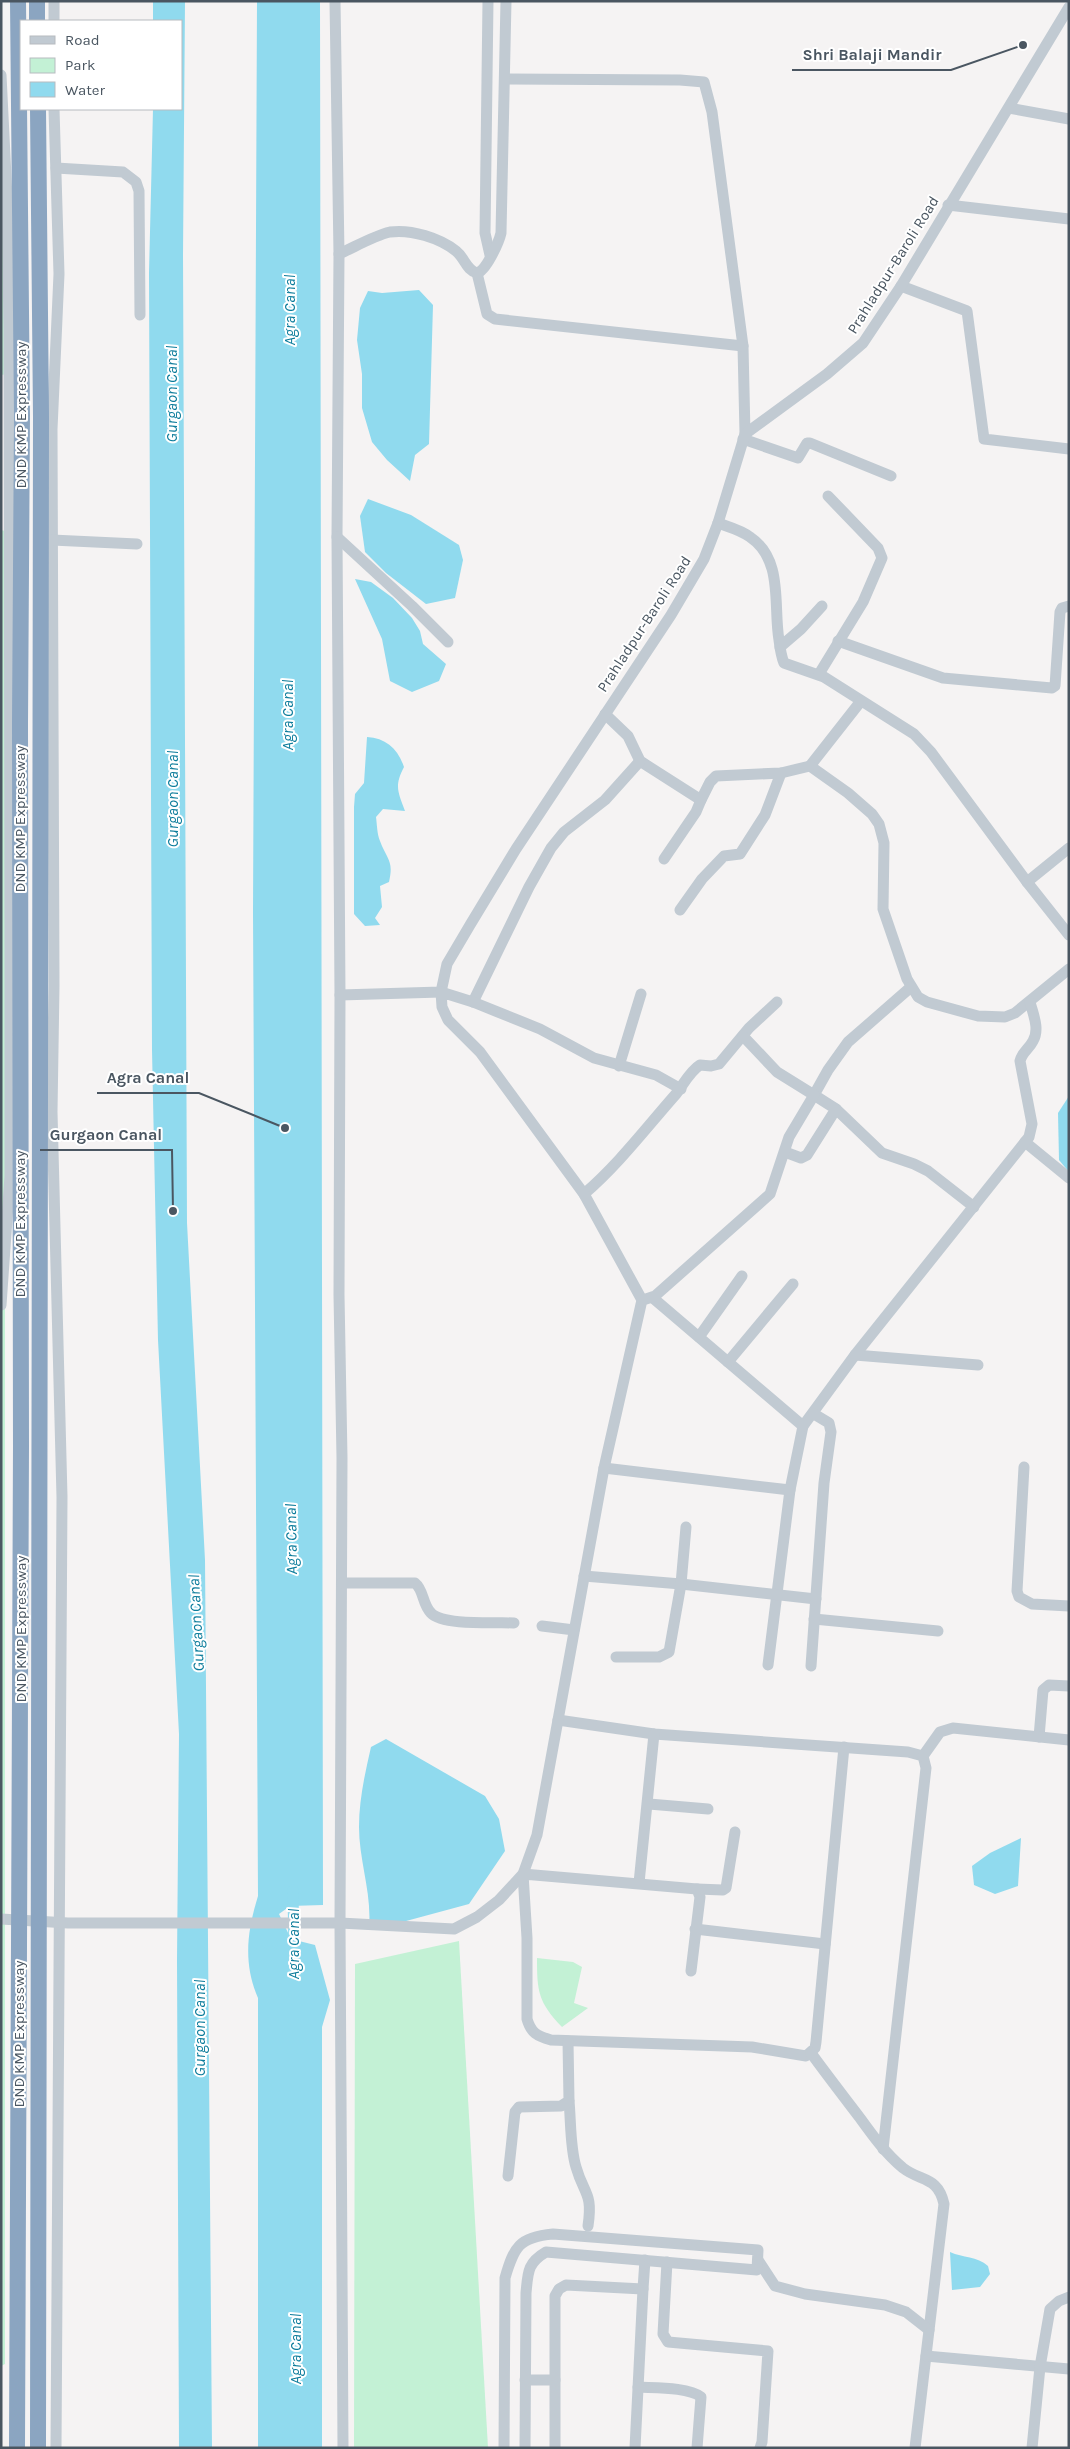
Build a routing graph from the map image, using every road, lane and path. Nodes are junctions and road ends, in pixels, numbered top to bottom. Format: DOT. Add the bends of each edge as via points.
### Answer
graph roads {
  1 [pos="18,1"];
  2 [pos="37,1"];
  3 [pos="54,1"];
  4 [pos="335,1"];
  5 [pos="488,1"];
  6 [pos="506,1"];
  7 [pos="1069,7"];
  8 [pos="37,20"];
  9 [pos="54,20"];
  10 [pos="1,75"];
  11 [pos="506,79"];
  12 [pos="1009,108"];
  13 [pos="38,110"];
  14 [pos="54,110"];
  15 [pos="1069,119"];
  16 [pos="56,168"];
  17 [pos="4,201"];
  18 [pos="57,202"];
  19 [pos="948,205"];
  20 [pos="1069,218"];
  21 [pos="339,254"];
  22 [pos="490,254"];
  23 [pos="477,273"];
  24 [pos="901,286"];
  25 [pos="140,315"];
  26 [pos="743,346"];
  27 [pos="744,437"];
  28 [pos="1069,448"];
  29 [pos="891,476"];
  30 [pos="828,496"];
  31 [pos="718,522"];
  32 [pos="337,537"];
  33 [pos="52,540"];
  34 [pos="136,544"];
  35 [pos="822,606"];
  36 [pos="1069,606"];
  37 [pos="838,641"];
  38 [pos="448,642"];
  39 [pos="780,647"];
  40 [pos="819,674"];
  41 [pos="861,701"];
  42 [pos="604,714"];
  43 [pos="640,761"];
  44 [pos="810,766"];
  45 [pos="781,773"];
  46 [pos="701,800"];
  47 [pos="1069,848"];
  48 [pos="664,859"];
  49 [pos="1027,882"];
  50 [pos="680,910"];
  51 [pos="1069,936"];
  52 [pos="1069,969"];
  53 [pos="911,987"];
  54 [pos="441,992"];
  55 [pos="641,994"];
  56 [pos="340,995"];
  57 [pos="473,1002"];
  58 [pos="777,1002"];
  59 [pos="1030,1002"];
  60 [pos="743,1036"];
  61 [pos="619,1066"];
  62 [pos="680,1088"];
  63 [pos="814,1095"];
  64 [pos="836,1109"];
  65 [pos="1026,1142"];
  66 [pos="785,1152"];
  67 [pos="1069,1178"];
  68 [pos="584,1194"];
  69 [pos="974,1207"];
  70 [pos="742,1276"];
  71 [pos="793,1284"];
  72 [pos="647,1299"];
  73 [pos="1,1305"];
  74 [pos="699,1337"];
  75 [pos="855,1355"];
  76 [pos="728,1362"];
  77 [pos="978,1365"];
  78 [pos="814,1414"];
  79 [pos="803,1426"];
  80 [pos="1024,1467"];
  81 [pos="604,1468"];
  82 [pos="790,1490"];
  83 [pos="686,1527"];
  84 [pos="584,1576"];
  85 [pos="342,1583"];
  86 [pos="681,1584"];
  87 [pos="776,1595"];
  88 [pos="816,1599"];
  89 [pos="1069,1606"];
  90 [pos="814,1619"];
  91 [pos="514,1623"];
  92 [pos="542,1626"];
  93 [pos="574,1630"];
  94 [pos="938,1631"];
  95 [pos="616,1657"];
  96 [pos="768,1665"];
  97 [pos="811,1666"];
  98 [pos="1069,1686"];
  99 [pos="558,1720"];
  100 [pos="654,1734"];
  101 [pos="1039,1737"];
  102 [pos="1069,1740"];
  103 [pos="844,1747"];
  104 [pos="923,1756"];
  105 [pos="649,1804"];
  106 [pos="708,1809"];
  107 [pos="735,1832"];
  108 [pos="523,1874"];
  109 [pos="639,1882"];
  110 [pos="697,1889"];
  111 [pos="1,1919"];
  112 [pos="64,1923"];
  113 [pos="336,1923"];
  114 [pos="695,1929"];
  115 [pos="825,1944"];
  116 [pos="691,1971"];
  117 [pos="568,2041"];
  118 [pos="811,2053"];
  119 [pos="569,2101"];
  120 [pos="883,2149"];
  121 [pos="508,2176"];
  122 [pos="588,2226"];
  123 [pos="519,2245"];
  124 [pos="534,2258"];
  125 [pos="645,2260"];
  126 [pos="758,2260"];
  127 [pos="668,2262"];
  128 [pos="643,2289"];
  129 [pos="1069,2297"];
  130 [pos="929,2330"];
  131 [pos="926,2356"];
  132 [pos="1040,2366"];
  133 [pos="1069,2369"];
  134 [pos="525,2380"];
  135 [pos="555,2380"];
  136 [pos="638,2387"];
  137 [pos="17,2448"];
  138 [pos="38,2448"];
  139 [pos="56,2448"];
  140 [pos="343,2448"];
  141 [pos="504,2448"];
  142 [pos="525,2448"];
  143 [pos="555,2448"];
  144 [pos="635,2448"];
  145 [pos="697,2448"];
  146 [pos="760,2448"];
  147 [pos="915,2448"];
  148 [pos="1032,2448"];
  1 -- 137 [label="highway, DND KMP Expressway" via="22,405 22,1445"];
  2 -- 8 [label="highway"];
  3 -- 9 [label="street"];
  4 -- 21 [label="street"];
  5 -- 22 [label="street" via="484,233"];
  6 -- 11 [label="street"];
  7 -- 12 [label="street, Prahladpur-Baroli Road"];
  10 -- 17 [label="street"];
  11 -- 22 [label="street" via="501,233 496,249"];
  11 -- 26 [label="street" via="704,82 712,112"];
  12 -- 15 [label="street"];
  12 -- 19 [label="street, Prahladpur-Baroli Road"];
  13 -- 138 [label="highway, DND KMP Expressway" via="41,416"];
  14 -- 16 [label="street"];
  16 -- 18 [label="street"];
  16 -- 25 [label="street" via="123,172 136,182 139,191"];
  17 -- 18 [label="street"];
  17 -- 73 [label="street" via="10,516 10,1156"];
  18 -- 33 [label="street" via="59,274 52,429"];
  19 -- 20 [label="street"];
  19 -- 24 [label="street, Prahladpur-Baroli Road"];
  21 -- 23 [label="street" via="377,236 403,232 419,234 457,251 468,268"];
  21 -- 32 [label="street"];
  22 -- 23 [label="street" via="485,268"];
  23 -- 26 [label="street" via="487,314 495,319"];
  24 -- 27 [label="street, Prahladpur-Baroli Road" via="863,343"];
  24 -- 28 [label="street" via="967,312 984,439"];
  26 -- 27 [label="street"];
  27 -- 29 [label="street" via="798,458 810,443"];
  27 -- 31 [label="street, Prahladpur-Baroli Road"];
  30 -- 37 [label="street" via="878,548 882,558 863,602"];
  31 -- 39 [label="street" via="748,535 768,558 775,580 776,627"];
  31 -- 42 [label="street, Prahladpur-Baroli Road" via="704,559 671,615"];
  32 -- 38 [label="street"];
  32 -- 56 [label="street"];
  33 -- 34 [label="street"];
  33 -- 112 [label="street" via="52,1112 62,1497"];
  35 -- 39 [label="street"];
  36 -- 37 [label="street" via="1060,612 1055,686 1052,688 944,678"];
  37 -- 40 [label="street"];
  39 -- 40 [label="street" via="785,664"];
  40 -- 41 [label="street"];
  41 -- 44 [label="street"];
  41 -- 49 [label="street" via="914,734 931,752"];
  42 -- 43 [label="street" via="628,736"];
  42 -- 54 [label="street, Prahladpur-Baroli Road" via="516,848 447,964"];
  43 -- 46 [label="street"];
  43 -- 57 [label="street" via="605,800 564,832 551,848"];
  44 -- 45 [label="street"];
  44 -- 53 [label="street" via="848,793 879,824 884,843 884,909"];
  45 -- 46 [label="street" via="716,776"];
  45 -- 50 [label="street" via="765,815 740,854 724,856 702,879"];
  46 -- 48 [label="street"];
  47 -- 49 [label="street"];
  49 -- 51 [label="street"];
  52 -- 59 [label="street"];
  53 -- 59 [label="street" via="918,997 927,1002 978,1016 1005,1017"];
  53 -- 63 [label="street" via="848,1042"];
  54 -- 56 [label="street"];
  54 -- 57 [label="street"];
  54 -- 68 [label="street" via="442,1007 448,1020 480,1052"];
  55 -- 61 [label="street"];
  56 -- 85 [label="street"];
  57 -- 61 [label="street"];
  58 -- 60 [label="street"];
  59 -- 65 [label="street" via="1036,1034 1020,1061 1032,1124"];
  60 -- 62 [label="street" via="718,1064 697,1066"];
  60 -- 63 [label="street" via="777,1072"];
  61 -- 62 [label="street" via="656,1076"];
  62 -- 68 [label="street" via="603,1178"];
  63 -- 64 [label="street"];
  63 -- 66 [label="street" via="795,1124"];
  64 -- 66 [label="street" via="806,1157"];
  64 -- 69 [label="street" via="882,1153 928,1171"];
  65 -- 67 [label="street"];
  65 -- 69 [label="street"];
  66 -- 72 [label="street" via="773,1188 766,1198"];
  68 -- 72 [label="street"];
  69 -- 75 [label="street"];
  70 -- 74 [label="street"];
  71 -- 76 [label="street"];
  72 -- 74 [label="street"];
  72 -- 81 [label="street"];
  74 -- 76 [label="street"];
  75 -- 77 [label="street"];
  75 -- 78 [label="street"];
  76 -- 79 [label="street"];
  78 -- 79 [label="street"];
  78 -- 88 [label="street" via="831,1428"];
  79 -- 82 [label="street"];
  80 -- 89 [label="street" via="1017,1591 1019,1597 1032,1604"];
  81 -- 82 [label="street"];
  81 -- 84 [label="street"];
  82 -- 87 [label="street"];
  83 -- 86 [label="street"];
  84 -- 86 [label="street"];
  84 -- 93 [label="street"];
  85 -- 91 [label="street" via="415,1583 420,1586 427,1609 440,1619"];
  85 -- 113 [label="street"];
  86 -- 87 [label="street"];
  86 -- 95 [label="street" via="669,1652 660,1658"];
  87 -- 88 [label="street"];
  87 -- 96 [label="street"];
  88 -- 90 [label="street"];
  90 -- 94 [label="street"];
  90 -- 97 [label="street"];
  92 -- 93 [label="street"];
  93 -- 99 [label="street"];
  98 -- 101 [label="street" via="1049,1685 1043,1690"];
  99 -- 100 [label="street"];
  99 -- 108 [label="street" via="537,1835"];
  100 -- 103 [label="street"];
  100 -- 105 [label="street"];
  101 -- 102 [label="street"];
  101 -- 104 [label="street" via="953,1728 940,1732"];
  103 -- 104 [label="street"];
  103 -- 115 [label="street"];
  104 -- 120 [label="street" via="926,1768"];
  105 -- 106 [label="street"];
  105 -- 109 [label="street"];
  107 -- 110 [label="street" via="726,1888"];
  108 -- 109 [label="street"];
  108 -- 113 [label="street" via="499,1900 458,1928"];
  108 -- 117 [label="street" via="527,2019 537,2036"];
  109 -- 110 [label="street"];
  110 -- 114 [label="street" via="700,1896"];
  111 -- 112 [label="street"];
  112 -- 113 [label="street"];
  112 -- 139 [label="street"];
  113 -- 140 [label="street"];
  114 -- 115 [label="street"];
  114 -- 116 [label="street"];
  115 -- 118 [label="street" via="816,2042"];
  117 -- 118 [label="street" via="752,2047 806,2056"];
  117 -- 119 [label="street"];
  118 -- 120 [label="street"];
  119 -- 121 [label="street" via="561,2106 520,2107 515,2112"];
  119 -- 122 [label="street" via="575,2166 590,2198"];
  120 -- 130 [label="street" via="904,2169 930,2182 941,2193 944,2204"];
  123 -- 124 [label="street"];
  123 -- 126 [label="street" via="533,2236 552,2234"];
  123 -- 141 [label="street" via="505,2278"];
  124 -- 125 [label="street" via="546,2252"];
  124 -- 134 [label="street" via="528,2271 526,2293"];
  125 -- 127 [label="street"];
  125 -- 128 [label="street"];
  126 -- 127 [label="street"];
  126 -- 130 [label="street" via="775,2286 805,2294 885,2305 906,2312"];
  127 -- 146 [label="street" via="663,2334 668,2342 768,2351"];
  128 -- 135 [label="street" via="566,2285 560,2289 555,2296"];
  128 -- 136 [label="street"];
  129 -- 132 [label="street" via="1059,2300 1050,2309"];
  130 -- 131 [label="street"];
  131 -- 132 [label="street"];
  131 -- 147 [label="street"];
  132 -- 133 [label="street"];
  132 -- 148 [label="street"];
  134 -- 135 [label="street"];
  134 -- 142 [label="street"];
  135 -- 143 [label="street"];
  136 -- 144 [label="street"];
  136 -- 145 [label="street" via="685,2391 701,2397"];
}
